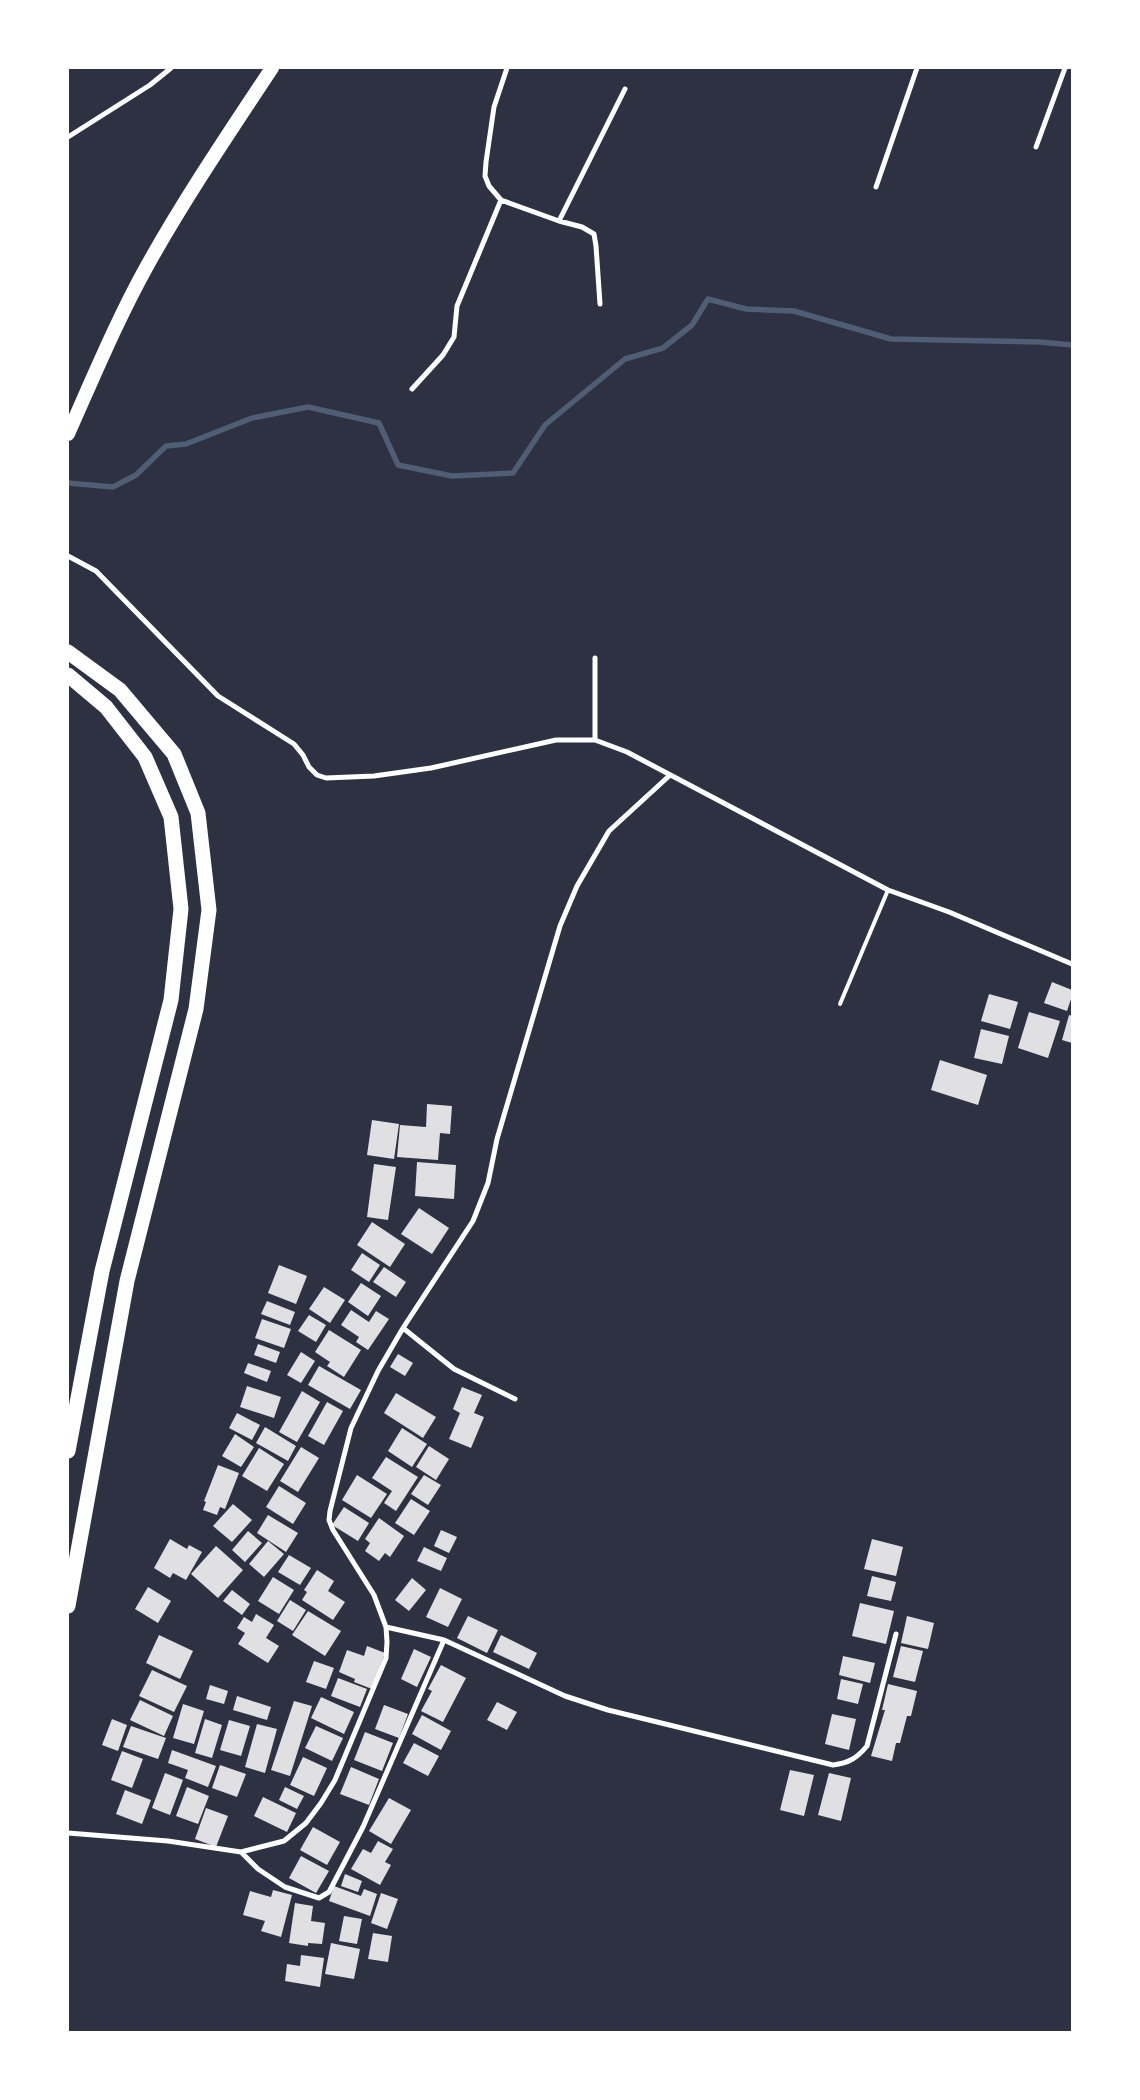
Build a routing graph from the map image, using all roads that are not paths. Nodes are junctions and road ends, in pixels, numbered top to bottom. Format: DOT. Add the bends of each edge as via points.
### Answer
graph roads {
  1 [pos="171,68"];
  2 [pos="272,68"];
  3 [pos="506,68"];
  4 [pos="917,68"];
  5 [pos="1065,68"];
  6 [pos="625,89"];
  7 [pos="68,137"];
  8 [pos="1036,147"];
  9 [pos="876,187"];
  10 [pos="501,200"];
  11 [pos="559,221"];
  12 [pos="600,304"];
  13 [pos="412,389"];
  14 [pos="68,434"];
  15 [pos="68,556"];
  16 [pos="69,652"];
  17 [pos="595,658"];
  18 [pos="68,675"];
  19 [pos="595,740"];
  20 [pos="669,776"];
  21 [pos="888,890"];
  22 [pos="1072,964"];
  23 [pos="840,1004"];
  24 [pos="403,1328"];
  25 [pos="515,1399"];
  26 [pos="68,1451"];
  27 [pos="68,1606"];
  28 [pos="386,1627"];
  29 [pos="896,1634"];
  30 [pos="444,1640"];
  31 [pos="68,1833"];
  32 [pos="241,1852"];
  1 -- 7 [label="street"];
  2 -- 14 [label="highway" via="146,267"];
  3 -- 10 [label="street" via="494,107 485,169 489,186"];
  4 -- 9 [label="street"];
  5 -- 8 [label="street"];
  6 -- 11 [label="street"];
  10 -- 11 [label="street"];
  10 -- 13 [label="street" via="457,306 454,337 443,356"];
  11 -- 12 [label="street" via="582,226 594,234"];
  15 -- 19 [label="street" via="96,571 218,696 294,744 317,776 374,776 431,768 556,740"];
  16 -- 27 [label="highway" via="120,690 174,754 198,813 209,910 196,1009 127,1281"];
  17 -- 19 [label="street"];
  18 -- 26 [label="highway" via="106,708 145,757 171,817 181,909 171,1000 102,1271"];
  19 -- 20 [label="street" via="627,752"];
  20 -- 21 [label="street"];
  20 -- 24 [label="street" via="609,832 577,886 554,944 497,1139 488,1183 473,1221"];
  21 -- 22 [label="street"];
  21 -- 23 [label="lane"];
  24 -- 25 [label="street" via="454,1369"];
  24 -- 28 [label="street" via="351,1428 329,1520 374,1595"];
  28 -- 30 [label="street"];
  28 -- 32 [label="street" via="386,1658 335,1780 321,1803 306,1823 284,1841"];
  29 -- 30 [label="street" via="867,1746 848,1763 833,1766 608,1710 565,1696"];
  30 -- 32 [label="street" via="363,1827 328,1892 318,1898 284,1887"];
  31 -- 32 [label="street" via="168,1840"];
}
